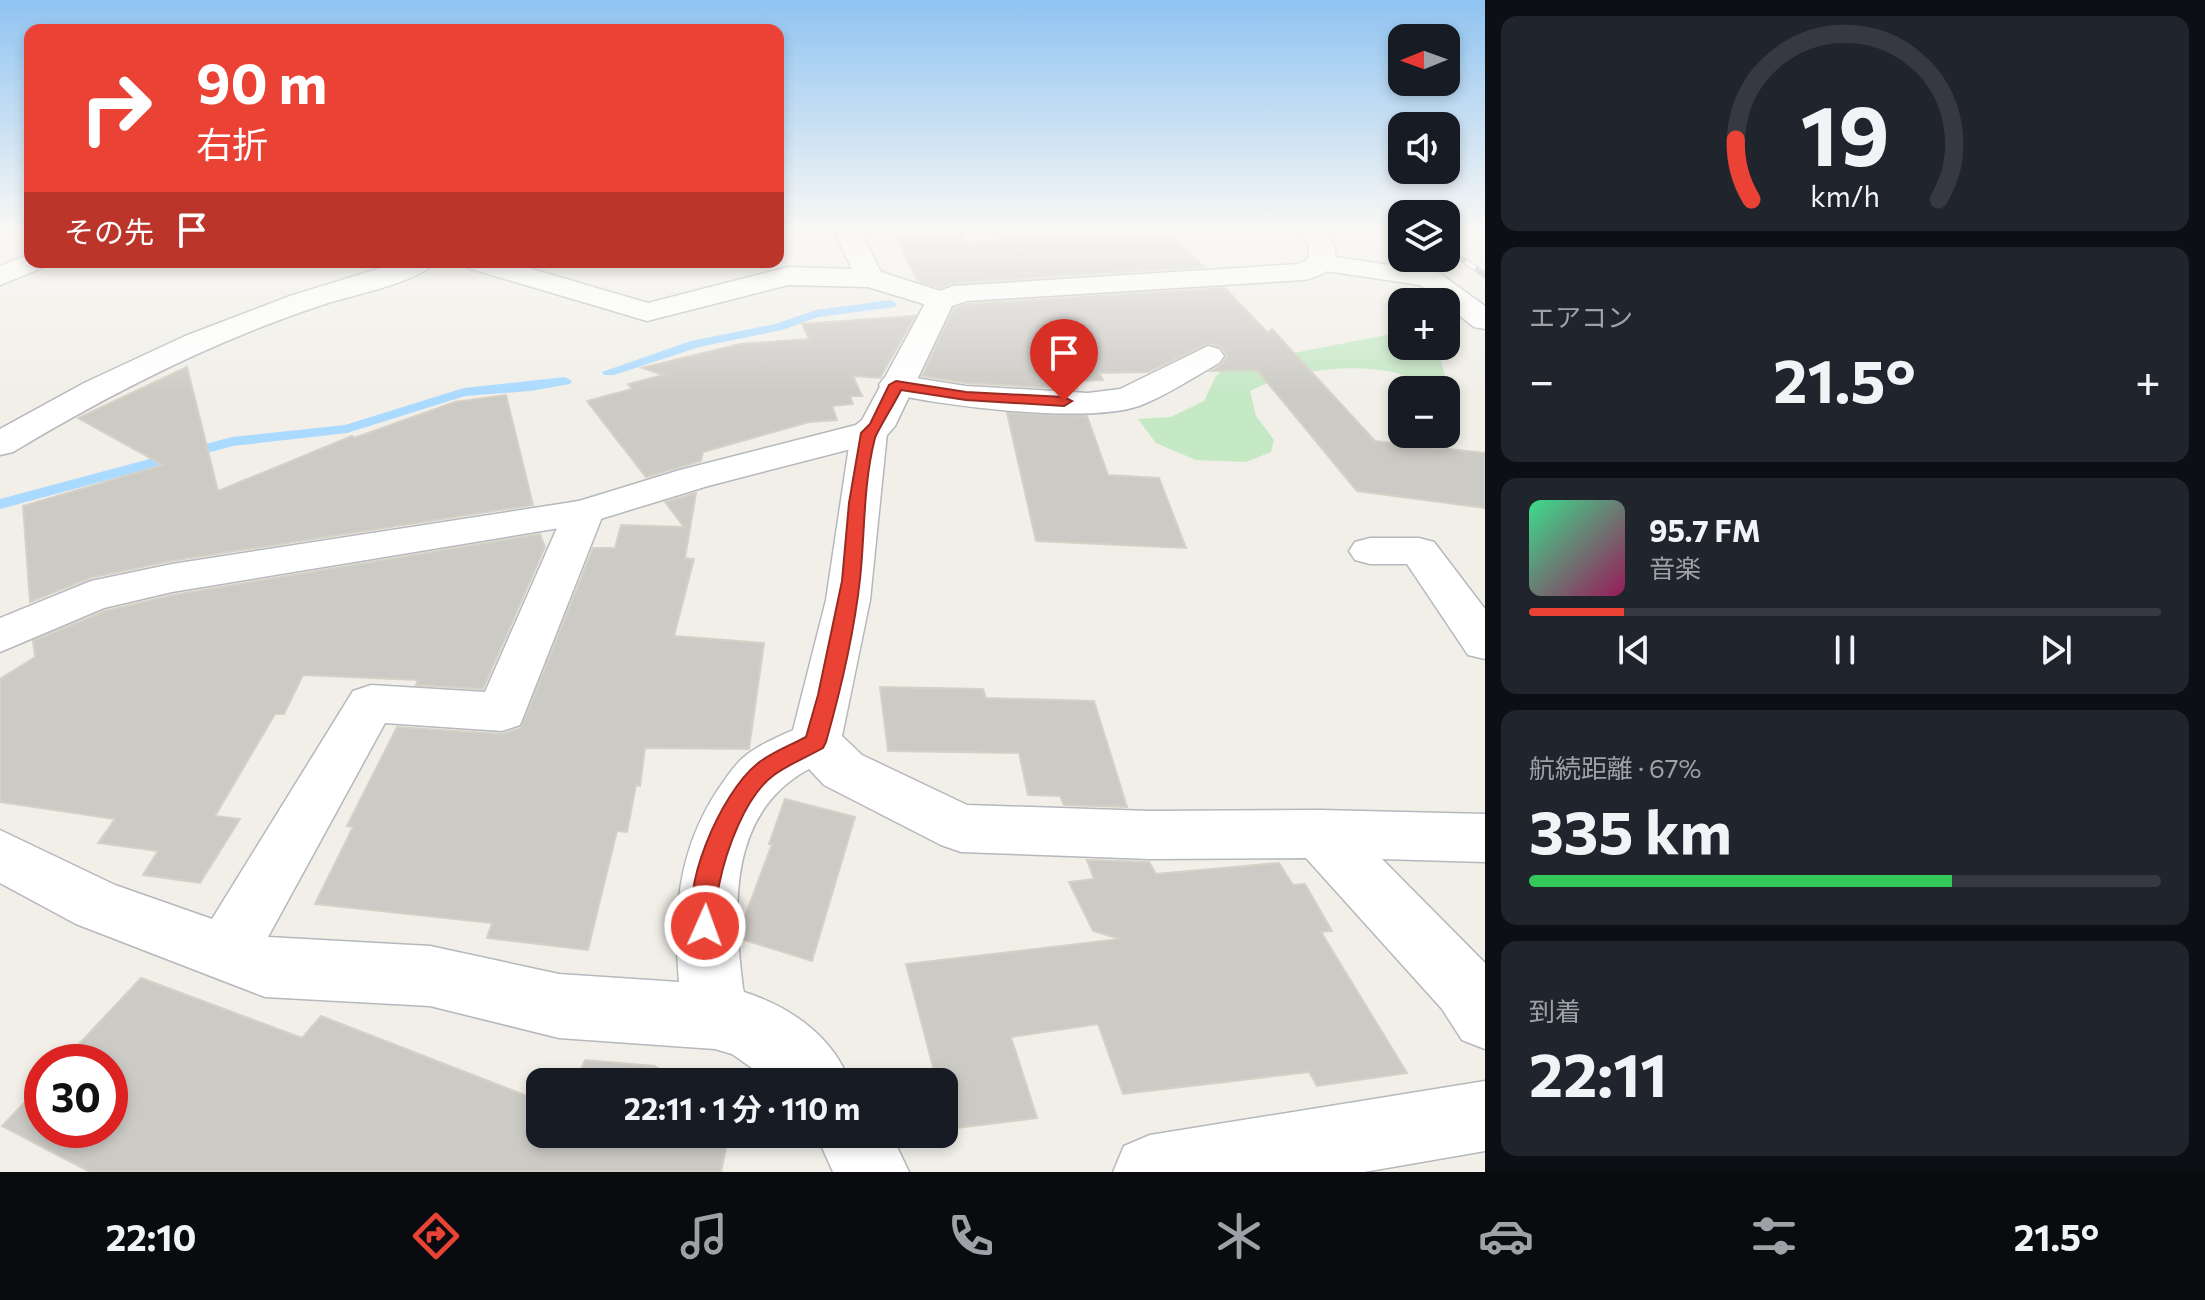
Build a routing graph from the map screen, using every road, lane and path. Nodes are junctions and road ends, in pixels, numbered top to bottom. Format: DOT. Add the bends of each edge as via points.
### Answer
graph roads {
  1 [pos="355,286"];
  2 [pos="558,286"];
  3 [pos="750,286"];
  4 [pos="894,286"];
  5 [pos="1071,286"];
  6 [pos="1438,286"];
  7 [pos="940,300"];
  8 [pos="1485,320"];
  9 [pos="1208,356"];
  10 [pos="896,385"];
  11 [pos="869,433"];
  12 [pos="0,444"];
  13 [pos="584,512"];
  14 [pos="1370,551"];
  15 [pos="0,636"];
  16 [pos="1485,643"];
  17 [pos="815,742"];
  18 [pos="1320,834"];
  19 [pos="1485,838"];
  20 [pos="0,855"];
  21 [pos="226,953"];
  22 [pos="715,1017"];
  23 [pos="1485,1017"];
  24 [pos="804,1068"];
  25 [pos="1485,1116"];
  26 [pos="859,1148"];
  27 [pos="872,1172"];
  28 [pos="1150,1172"];
  1 -- 12 [label="street" via="276,310 124,377"];
  2 -- 3 [label="street" via="647,312"];
  4 -- 7 [label="street"];
  5 -- 7 [label="street" via="964,292"];
  6 -- 8 [label="street"];
  7 -- 10 [label="street"];
  9 -- 10 [label="street" via="1128,398 1088,403 966,396"];
  10 -- 11 [label="street"];
  11 -- 13 [label="street"];
  11 -- 17 [label="street" via="851,581"];
  13 -- 15 [label="street" via="172,578 91,596"];
  13 -- 21 [label="street" via="502,712 371,704"];
  14 -- 16 [label="street" via="1419,551"];
  17 -- 18 [label="street" via="843,770 961,828"];
  17 -- 22 [label="street" via="764,770 732,812 714,852 704,897"];
  18 -- 19 [label="street"];
  18 -- 23 [label="street" via="1465,987"];
  20 -- 21 [label="street" via="97,905"];
  21 -- 22 [label="street" via="265,967 430,976 559,1006"];
  22 -- 24 [label="street" via="747,1025"];
  25 -- 28 [label="street"];
  26 -- 27 [label="street"];
}
